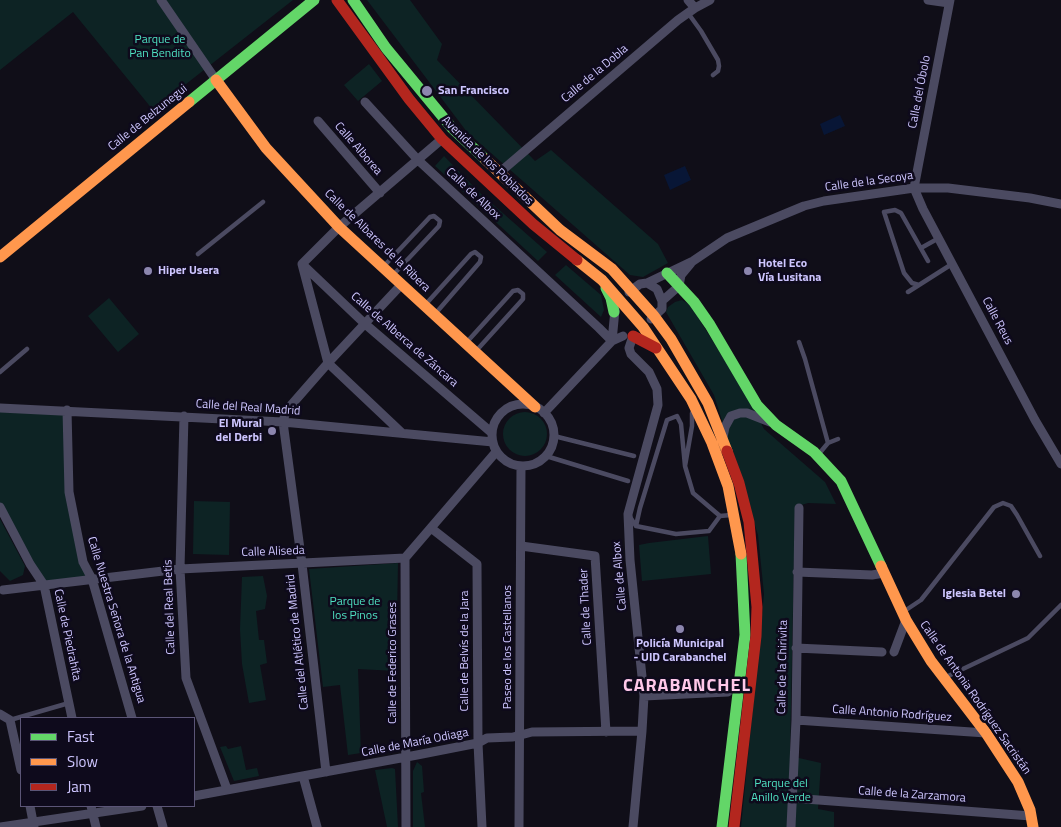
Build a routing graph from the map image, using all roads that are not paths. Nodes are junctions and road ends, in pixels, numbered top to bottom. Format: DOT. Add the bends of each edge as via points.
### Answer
graph roads {
  1 [pos="161,0"];
  2 [pos="314,0"];
  3 [pos="337,0"];
  4 [pos="353,0"];
  5 [pos="688,0"];
  6 [pos="710,0"];
  7 [pos="928,0"];
  8 [pos="949,2"];
  9 [pos="691,10"];
  10 [pos="713,76"];
  11 [pos="216,80"];
  12 [pos="365,102"];
  13 [pos="318,121"];
  14 [pos="442,139"];
  15 [pos="418,160"];
  16 [pos="499,173"];
  17 [pos="914,188"];
  18 [pos="380,192"];
  19 [pos="263,202"];
  20 [pos="1061,204"];
  21 [pos="339,227"];
  22 [pos="938,238"];
  23 [pos="921,248"];
  24 [pos="198,254"];
  25 [pos="0,257"];
  26 [pos="692,261"];
  27 [pos="928,261"];
  28 [pos="302,264"];
  29 [pos="952,264"];
  30 [pos="383,268"];
  31 [pos="667,273"];
  32 [pos="392,276"];
  33 [pos="602,280"];
  34 [pos="401,285"];
  35 [pos="918,285"];
  36 [pos="640,286"];
  37 [pos="679,286"];
  38 [pos="908,292"];
  39 [pos="620,299"];
  40 [pos="694,302"];
  41 [pos="424,306"];
  42 [pos="659,309"];
  43 [pos="434,315"];
  44 [pos="613,317"];
  45 [pos="364,323"];
  46 [pos="643,327"];
  47 [pos="628,336"];
  48 [pos="612,341"];
  49 [pos="799,342"];
  50 [pos="466,344"];
  51 [pos="27,349"];
  52 [pos="660,350"];
  53 [pos="475,352"];
  54 [pos="328,363"];
  55 [pos="0,372"];
  56 [pos="691,399"];
  57 [pos="0,408"];
  58 [pos="67,410"];
  59 [pos="540,410"];
  60 [pos="184,416"];
  61 [pos="283,422"];
  62 [pos="776,425"];
  63 [pos="402,434"];
  64 [pos="554,436"];
  65 [pos="492,438"];
  66 [pos="723,438"];
  67 [pos="838,439"];
  68 [pos="828,443"];
  69 [pos="496,452"];
  70 [pos="546,456"];
  71 [pos="634,456"];
  72 [pos="817,456"];
  73 [pos="1061,464"];
  74 [pos="521,466"];
  75 [pos="686,466"];
  76 [pos="628,481"];
  77 [pos="0,507"];
  78 [pos="799,508"];
  79 [pos="628,514"];
  80 [pos="734,514"];
  81 [pos="720,516"];
  82 [pos="636,526"];
  83 [pos="431,528"];
  84 [pos="521,546"];
  85 [pos="1040,556"];
  86 [pos="405,558"];
  87 [pos="302,564"];
  88 [pos="180,569"];
  89 [pos="797,572"];
  90 [pos="884,573"];
  91 [pos="92,579"];
  92 [pos="44,585"];
  93 [pos="1,591"];
  94 [pos="1061,605"];
  95 [pos="904,617"];
  96 [pos="796,648"];
  97 [pos="882,652"];
  98 [pos="894,652"];
  99 [pos="944,678"];
  100 [pos="728,692"];
  101 [pos="644,696"];
  102 [pos="69,703"];
  103 [pos="0,714"];
  104 [pos="20,717"];
  105 [pos="20,717"];
  106 [pos="72,717"];
  107 [pos="132,717"];
  108 [pos="10,720"];
  109 [pos="796,720"];
  110 [pos="642,731"];
  111 [pos="606,732"];
  112 [pos="986,733"];
  113 [pos="520,735"];
  114 [pos="478,743"];
  115 [pos="406,757"];
  116 [pos="20,765"];
  117 [pos="326,772"];
  118 [pos="303,776"];
  119 [pos="226,789"];
  120 [pos="195,796"];
  121 [pos="792,798"];
  122 [pos="30,807"];
  123 [pos="130,807"];
  124 [pos="157,807"];
  125 [pos="92,810"];
  126 [pos="1032,821"];
  127 [pos="34,825"];
  128 [pos="0,827"];
  129 [pos="96,827"];
  130 [pos="162,827"];
  131 [pos="317,827"];
  132 [pos="406,827"];
  133 [pos="482,827"];
  134 [pos="520,827"];
  135 [pos="633,827"];
  136 [pos="722,827"];
  137 [pos="734,827"];
  138 [pos="791,827"];
  1 -- 11 [label="street"];
  2 -- 11 [label="main road, Calle de Belzunegui"];
  3 -- 14 [label="main road, Avenida de los Poblados"];
  4 -- 16 [label="main road, Avenida de los Poblados" via="420,91 452,128"];
  5 -- 9 [label="street"];
  6 -- 9 [label="street, Calle de la Dobla"];
  7 -- 8 [label="street"];
  8 -- 17 [label="street, Calle del Óbolo"];
  9 -- 10 [label="lane" via="718,60 718,71"];
  9 -- 16 [label="street, Calle de la Dobla"];
  11 -- 21 [label="main road, Calle de Albares de la Ribera" via="266,148"];
  11 -- 25 [label="main road, Calle de Belzunegui"];
  12 -- 15 [label="street, Calle de Albox"];
  13 -- 18 [label="street, Calle Alborea"];
  14 -- 15 [label="street"];
  14 -- 33 [label="main road, Avenida de los Poblados" via="533,224"];
  15 -- 18 [label="street"];
  15 -- 48 [label="street, Calle de Albox"];
  16 -- 36 [label="main road, Avenida de los Poblados" via="560,230 627,280"];
  17 -- 20 [label="street, Calle de la Secoya" via="985,192"];
  17 -- 22 [label="street, Calle Reus"];
  17 -- 26 [label="street, Calle de la Secoya" via="804,206 727,238"];
  18 -- 21 [label="street"];
  19 -- 24 [label="lane"];
  21 -- 28 [label="street"];
  21 -- 30 [label="main road, Calle de Albares de la Ribera"];
  22 -- 23 [label="lane"];
  22 -- 29 [label="street, Calle Reus"];
  23 -- 27 [label="lane"];
  23 -- 35 [label="lane" via="901,212 884,212 904,273"];
  26 -- 31 [label="street, Calle de la Secoya"];
  26 -- 37 [label="street, Calle de la Secoya" via="681,275"];
  28 -- 45 [label="street, Calle de Alberca de Záncara"];
  28 -- 54 [label="street"];
  29 -- 35 [label="lane"];
  29 -- 73 [label="street, Calle Reus"];
  30 -- 32 [label="main road, Calle de Albares de la Ribera"];
  30 -- 32 [label="lane" via="430,217 440,221 439,226"];
  31 -- 36 [label="street, Calle de la Secoya"];
  31 -- 37 [label="main road, Calle de Antonia Rodríguez Sacristán"];
  32 -- 34 [label="main road, Calle de Albares de la Ribera"];
  33 -- 39 [label="main road, Avenida de los Poblados"];
  33 -- 44 [label="main road" via="611,298"];
  34 -- 41 [label="main road, Calle de Albares de la Ribera"];
  34 -- 45 [label="street"];
  35 -- 38 [label="lane"];
  36 -- 39 [label="street"];
  36 -- 42 [label="main road"];
  36 -- 42 [label="street" via="657,289"];
  37 -- 40 [label="main road, Calle de Antonia Rodríguez Sacristán"];
  37 -- 42 [label="street, Calle de la Secoya"];
  39 -- 44 [label="street"];
  39 -- 46 [label="main road, Avenida de los Poblados"];
  40 -- 42 [label="street" via="677,297"];
  40 -- 62 [label="main road, Calle de Antonia Rodríguez Sacristán" via="756,406"];
  41 -- 43 [label="main road, Calle de Albares de la Ribera"];
  41 -- 43 [label="lane" via="471,254 475,252 481,257"];
  42 -- 46 [label="street"];
  42 -- 66 [label="main road" via="671,339 708,403"];
  43 -- 50 [label="main road, Calle de Albares de la Ribera"];
  44 -- 47 [label="street" via="617,332"];
  44 -- 48 [label="street"];
  45 -- 54 [label="street"];
  45 -- 65 [label="street, Calle de Alberca de Záncara"];
  46 -- 47 [label="street"];
  46 -- 52 [label="main road, Avenida de los Poblados"];
  47 -- 48 [label="street"];
  47 -- 52 [label="main road"];
  47 -- 79 [label="street, Calle de Albox" via="631,354 649,372 657,388 658,405"];
  48 -- 59 [label="street"];
  49 -- 68 [label="lane"];
  50 -- 53 [label="main road, Calle de Albares de la Ribera"];
  50 -- 53 [label="lane" via="513,291 518,290 523,299"];
  51 -- 55 [label="lane"];
  52 -- 56 [label="main road, Avenida de los Poblados"];
  53 -- 59 [label="main road, Calle de Albares de la Ribera"];
  54 -- 61 [label="street" via="286,411"];
  54 -- 63 [label="street"];
  56 -- 75 [label="lane" via="692,426"];
  56 -- 80 [label="main road, Avenida de los Poblados" via="712,443 728,486"];
  57 -- 58 [label="street, Calle del Real Madrid"];
  58 -- 60 [label="street, Calle del Real Madrid"];
  58 -- 91 [label="street, Calle Nuestra Señora de la Antigua" via="69,492 83,562"];
  59 -- 64 [label="street" via="553,428"];
  59 -- 65 [label="street" via="526,404 507,409 494,424"];
  60 -- 61 [label="street, Calle del Real Madrid"];
  60 -- 88 [label="street, Calle del Real Betis"];
  61 -- 63 [label="street, Calle del Real Madrid"];
  61 -- 87 [label="street, Calle del Atlético de Madrid"];
  62 -- 66 [label="street" via="740,413 731,416"];
  62 -- 72 [label="main road, Calle de Antonia Rodríguez Sacristán"];
  63 -- 65 [label="street, Calle del Real Madrid"];
  64 -- 70 [label="street"];
  64 -- 71 [label="lane"];
  65 -- 69 [label="street"];
  66 -- 137 [label="main road" via="749,522 758,607"];
  67 -- 68 [label="lane"];
  68 -- 72 [label="lane"];
  69 -- 74 [label="street" via="504,460"];
  69 -- 83 [label="street"];
  70 -- 74 [label="street" via="538,462"];
  70 -- 76 [label="lane"];
  72 -- 90 [label="main road, Calle de Antonia Rodríguez Sacristán" via="841,481"];
  74 -- 84 [label="street, Paseo de los Castellanos"];
  75 -- 81 [label="lane" via="693,493"];
  75 -- 82 [label="lane" via="681,424 676,416 668,420"];
  77 -- 92 [label="street, Calle de Piedrahíta"];
  78 -- 89 [label="street, Calle de la Chirivita"];
  79 -- 82 [label="lane"];
  79 -- 101 [label="street, Calle de Albox"];
  80 -- 81 [label="lane"];
  80 -- 136 [label="main road, Avenida de los Poblados" via="743,574 745,635"];
  81 -- 82 [label="lane" via="709,531 676,534"];
  83 -- 86 [label="street"];
  83 -- 114 [label="street, Calle de Belvís de la Jara" via="477,564"];
  84 -- 111 [label="street, Calle de Thader" via="595,556"];
  84 -- 113 [label="street, Paseo de los Castellanos"];
  85 -- 95 [label="lane" via="1010,506 1003,503 994,507"];
  86 -- 87 [label="street, Calle Aliseda"];
  86 -- 115 [label="street, Calle de Federico Grases"];
  87 -- 88 [label="street, Calle Aliseda"];
  87 -- 117 [label="street, Calle del Atlético de Madrid"];
  88 -- 91 [label="street, Calle Aliseda"];
  88 -- 119 [label="street, Calle del Real Betis" via="186,678"];
  89 -- 90 [label="street"];
  89 -- 96 [label="street, Calle de la Chirivita"];
  90 -- 95 [label="main road, Calle de Antonia Rodríguez Sacristán"];
  91 -- 92 [label="street, Calle Aliseda"];
  91 -- 107 [label="street, Calle Nuestra Señora de la Antigua"];
  92 -- 93 [label="street, Calle Aliseda"];
  92 -- 102 [label="street, Calle de Piedrahíta"];
  94 -- 99 [label="lane" via="1028,638"];
  95 -- 98 [label="street"];
  95 -- 99 [label="main road, Calle de Antonia Rodríguez Sacristán"];
  96 -- 97 [label="street"];
  96 -- 109 [label="street, Calle de la Chirivita"];
  99 -- 112 [label="main road, Calle de Antonia Rodríguez Sacristán"];
  100 -- 101 [label="street"];
  101 -- 110 [label="street, Calle de Albox"];
  102 -- 104 [label="lane"];
  102 -- 106 [label="street, Calle de Piedrahíta"];
  103 -- 108 [label="street"];
  105 -- 108 [label="lane"];
  108 -- 116 [label="street"];
  109 -- 112 [label="street, Calle Antonio Rodríguez"];
  109 -- 121 [label="street, Calle de la Chirivita"];
  110 -- 111 [label="street, Calle de María Odiaga"];
  110 -- 135 [label="street, Calle de Albox"];
  111 -- 113 [label="street, Calle de María Odiaga" via="532,732"];
  112 -- 126 [label="main road, Calle de Antonia Rodríguez Sacristán" via="1018,782"];
  113 -- 114 [label="street, Calle de María Odiaga" via="487,738"];
  113 -- 134 [label="street, Paseo de los Castellanos"];
  114 -- 115 [label="street, Calle de María Odiaga"];
  114 -- 133 [label="street, Calle de Belvís de la Jara"];
  115 -- 117 [label="street, Calle de María Odiaga"];
  115 -- 132 [label="street, Calle de Federico Grases"];
  117 -- 118 [label="street, Calle de María Odiaga"];
  118 -- 119 [label="street, Calle de María Odiaga"];
  118 -- 131 [label="street"];
  119 -- 120 [label="street, Calle de María Odiaga"];
  121 -- 126 [label="street, Calle de la Zarzamora"];
  121 -- 138 [label="street, Calle de la Chirivita"];
  122 -- 127 [label="street"];
  123 -- 125 [label="street"];
  124 -- 130 [label="street"];
  125 -- 127 [label="street"];
  125 -- 129 [label="street"];
  127 -- 128 [label="street"];
}
